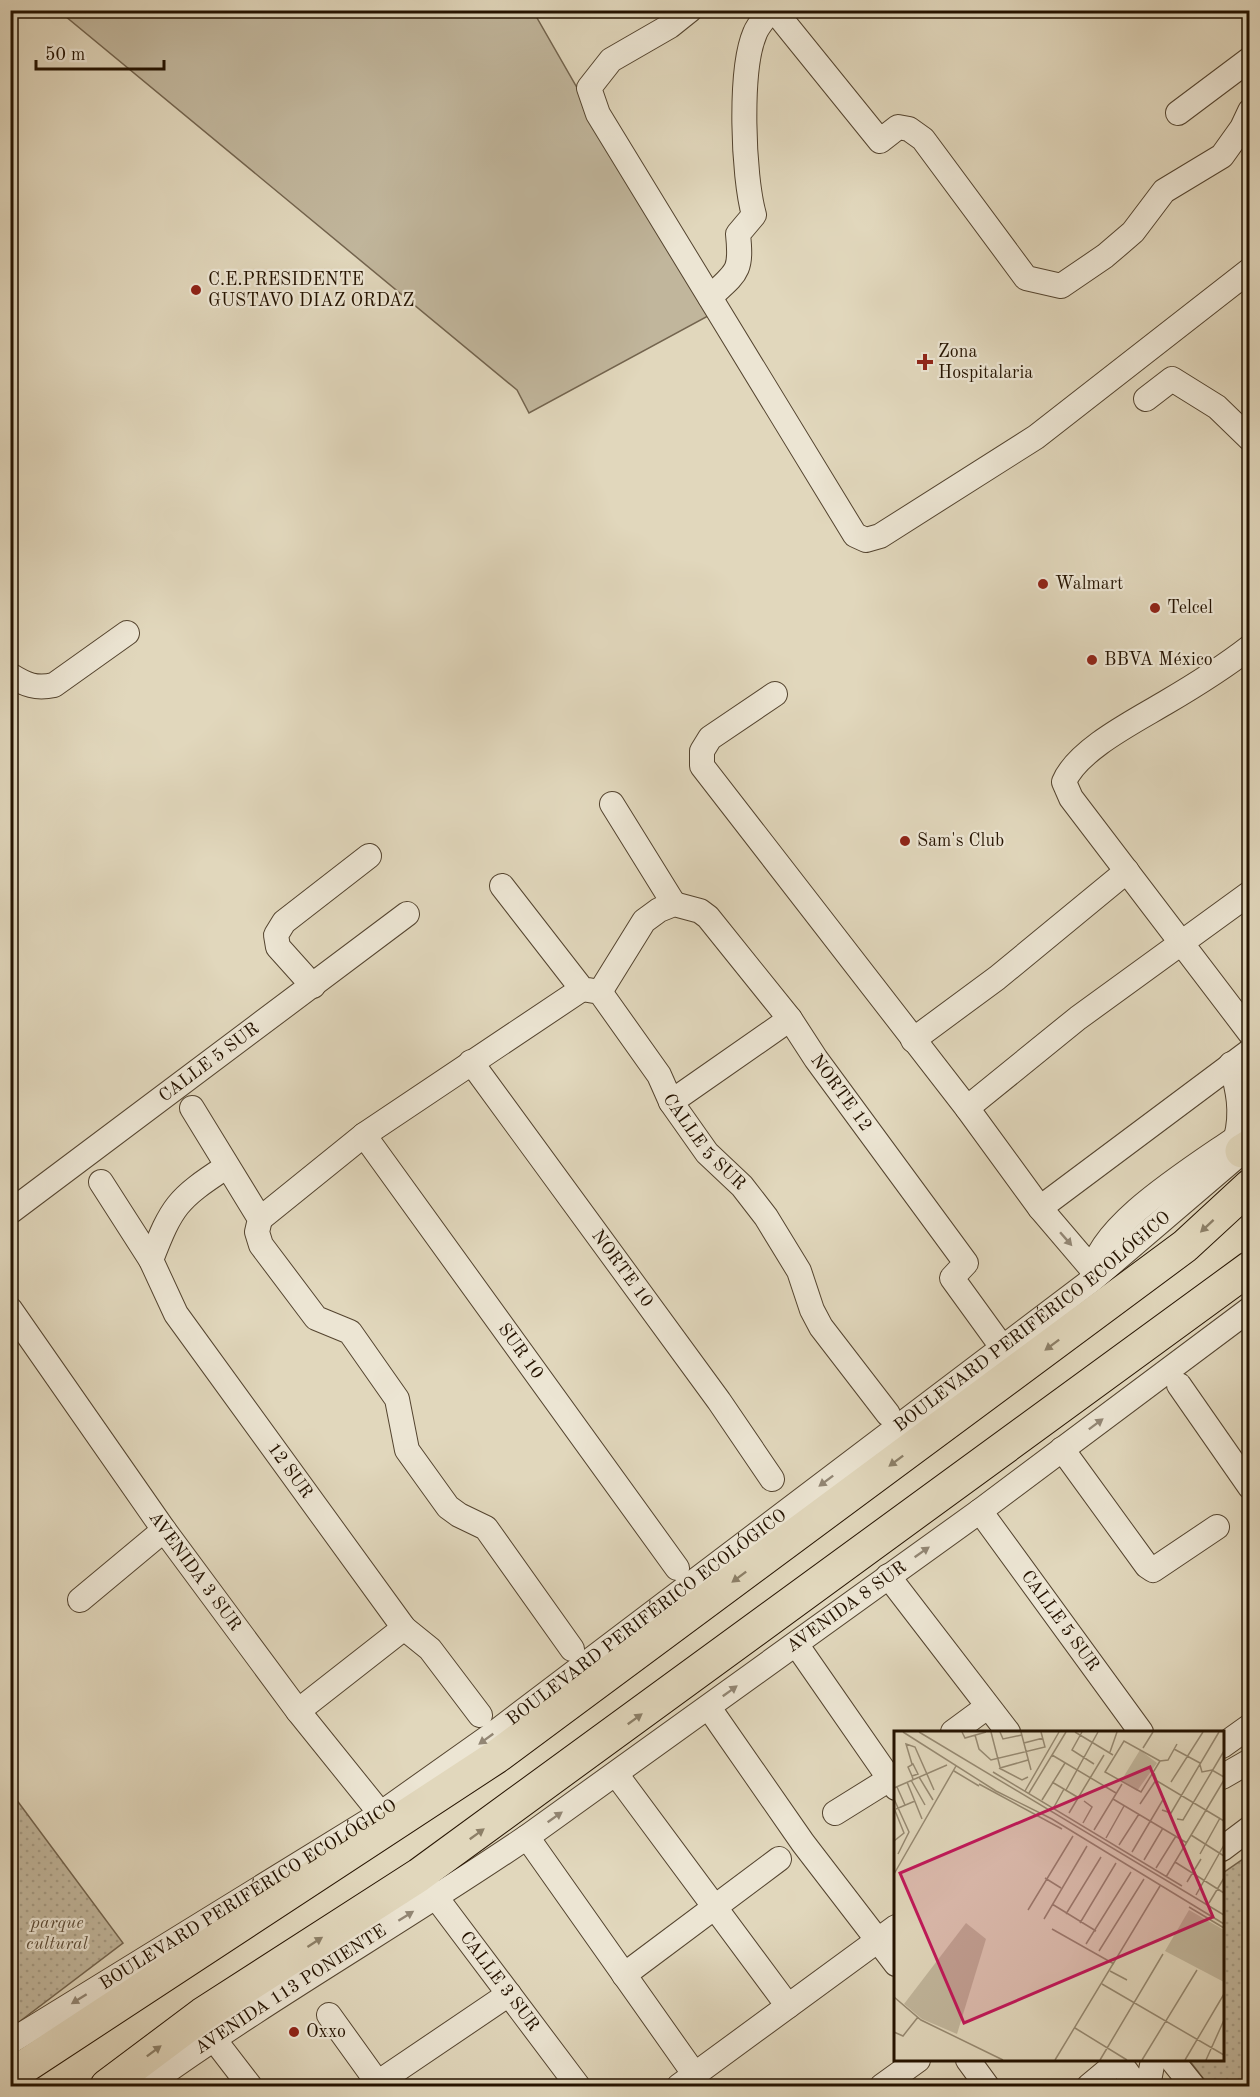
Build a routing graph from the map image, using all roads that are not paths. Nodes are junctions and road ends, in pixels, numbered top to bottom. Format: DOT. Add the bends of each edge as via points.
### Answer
graph roads {
  1 [pos="690,10"];
  2 [pos="772,10"];
  3 [pos="1250,59"];
  4 [pos="1250,111"];
  5 [pos="1178,113"];
  6 [pos="1250,270"];
  7 [pos="710,297"];
  8 [pos="1146,399"];
  9 [pos="1250,439"];
  10 [pos="127,633"];
  11 [pos="1246,659"];
  12 [pos="10,675"];
  13 [pos="775,694"];
  14 [pos="612,804"];
  15 [pos="369,856"];
  16 [pos="1127,871"];
  17 [pos="502,886"];
  18 [pos="1250,893"];
  19 [pos="674,904"];
  20 [pos="407,914"];
  21 [pos="1179,942"];
  22 [pos="313,986"];
  23 [pos="591,991"];
  24 [pos="790,1019"];
  25 [pos="913,1040"];
  26 [pos="1245,1053"];
  27 [pos="471,1062"];
  28 [pos="671,1102"];
  29 [pos="192,1108"];
  30 [pos="967,1108"];
  31 [pos="364,1135"];
  32 [pos="1245,1142"];
  33 [pos="226,1167"];
  34 [pos="101,1182"];
  35 [pos="1250,1186"];
  36 [pos="1040,1208"];
  37 [pos="10,1212"];
  38 [pos="260,1219"];
  39 [pos="151,1260"];
  40 [pos="1245,1273"];
  41 [pos="1092,1274"];
  42 [pos="10,1309"];
  43 [pos="1250,1309"];
  44 [pos="1002,1347"];
  45 [pos="1179,1385"];
  46 [pos="888,1414"];
  47 [pos="1062,1449"];
  48 [pos="772,1479"];
  49 [pos="1250,1487"];
  50 [pos="980,1511"];
  51 [pos="1217,1527"];
  52 [pos="164,1530"];
  53 [pos="677,1568"];
  54 [pos="888,1576"];
  55 [pos="80,1600"];
  56 [pos="404,1628"];
  57 [pos="796,1644"];
  58 [pos="572,1649"];
  59 [pos="987,1707"];
  60 [pos="298,1711"];
  61 [pos="480,1715"];
  62 [pos="714,1715"];
  63 [pos="1250,1726"];
  64 [pos="953,1731"];
  65 [pos="1007,1731"];
  66 [pos="1140,1731"];
  67 [pos="1224,1745"];
  68 [pos="1250,1761"];
  69 [pos="616,1774"];
  70 [pos="1224,1776"];
  71 [pos="894,1781"];
  72 [pos="835,1813"];
  73 [pos="385,1820"];
  74 [pos="1250,1828"];
  75 [pos="528,1837"];
  76 [pos="1224,1846"];
  77 [pos="779,1859"];
  78 [pos="428,1886"];
  79 [pos="716,1906"];
  80 [pos="886,1934"];
  81 [pos="894,1958"];
  82 [pos="624,1975"];
  83 [pos="509,1994"];
  84 [pos="788,2006"];
  85 [pos="329,2015"];
  86 [pos="213,2038"];
  87 [pos="10,2042"];
  88 [pos="917,2061"];
  89 [pos="969,2061"];
  90 [pos="1118,2061"];
  91 [pos="1120,2061"];
  92 [pos="1154,2061"];
  93 [pos="1173,2061"];
  94 [pos="10,2076"];
  95 [pos="687,2081"];
  96 [pos="377,2085"];
  97 [pos="107,2086"];
  98 [pos="146,2086"];
  99 [pos="250,2086"];
  100 [pos="578,2086"];
  101 [pos="882,2086"];
  102 [pos="987,2086"];
  103 [pos="1089,2086"];
  104 [pos="1137,2086"];
  105 [pos="1148,2086"];
  106 [pos="1193,2086"];
  1 -- 7 [label="street" via="611,60 589,88 598,114"];
  2 -- 4 [label="street" via="880,141 898,127 923,139 1026,278 1061,286 1133,232 1164,191 1222,156"];
  2 -- 7 [label="street" via="755,32 748,60 744,163 754,215 738,234 737,273"];
  3 -- 5 [label="street"];
  6 -- 7 [label="street" via="1036,437 880,536 867,540 855,535"];
  8 -- 9 [label="street" via="1172,379 1217,407"];
  10 -- 12 [label="street" via="54,685 26,685"];
  11 -- 16 [label="street" via="1125,724 1069,769 1064,782 1071,798"];
  13 -- 25 [label="street" via="710,738 702,751 702,766"];
  14 -- 19 [label="street"];
  15 -- 22 [label="street" via="284,922 276,935 278,946"];
  16 -- 21 [label="street"];
  16 -- 25 [label="street" via="997,978"];
  17 -- 23 [label="street, CALLE 5 SUR"];
  18 -- 21 [label="street"];
  19 -- 23 [label="street" via="644,921"];
  19 -- 24 [label="street, NORTE 12" via="708,917"];
  20 -- 22 [label="street, CALLE 5 SUR"];
  21 -- 26 [label="street"];
  21 -- 30 [label="street"];
  22 -- 37 [label="street, CALLE 5 SUR"];
  23 -- 27 [label="street"];
  23 -- 28 [label="street, CALLE 5 SUR" via="659,1075"];
  24 -- 28 [label="street"];
  24 -- 44 [label="street, NORTE 12" via="966,1263 952,1278"];
  25 -- 30 [label="street"];
  26 -- 32 [label="street" via="1239,1093"];
  26 -- 36 [label="street"];
  27 -- 31 [label="street"];
  27 -- 48 [label="street, NORTE 10"];
  28 -- 46 [label="street, CALLE 5 SUR" via="707,1153 742,1186 766,1217 799,1271 821,1327"];
  29 -- 33 [label="street"];
  30 -- 36 [label="street"];
  31 -- 38 [label="street"];
  31 -- 53 [label="street, SUR 10"];
  32 -- 41 [label="street, BOULEVARD PERIFÉRICO ECOLÓGICO"];
  33 -- 38 [label="street"];
  33 -- 39 [label="street" via="190,1190 176,1206"];
  34 -- 39 [label="street, 12 SUR"];
  35 -- 73 [label="highway, BOULEVARD PERIFÉRICO ECOLÓGICO, one-way" via="1185,1246 496,1757"];
  36 -- 41 [label="street, one-way"];
  38 -- 58 [label="street" via="257,1232 261,1245 316,1318 350,1332 397,1399 407,1450 441,1498 459,1515 486,1528"];
  39 -- 56 [label="street, 12 SUR" via="176,1314"];
  78 -- 40 [label="highway, one-way"];
  41 -- 44 [label="street, BOULEVARD PERIFÉRICO ECOLÓGICO"];
  42 -- 52 [label="street, AVENIDA 3 SUR"];
  47 -- 43 [label="street, AVENIDA 8 SUR, one-way"];
  44 -- 73 [label="street, BOULEVARD PERIFÉRICO ECOLÓGICO, one-way"];
  45 -- 49 [label="street"];
  47 -- 50 [label="street, AVENIDA 8 SUR"];
  47 -- 51 [label="street" via="1147,1566 1154,1570"];
  54 -- 50 [label="street, AVENIDA 8 SUR, one-way"];
  50 -- 66 [label="street, CALLE 5 SUR"];
  52 -- 55 [label="street"];
  52 -- 60 [label="street, AVENIDA 3 SUR"];
  54 -- 57 [label="street, AVENIDA 8 SUR"];
  54 -- 59 [label="street"];
  56 -- 60 [label="street"];
  56 -- 61 [label="street, 12 SUR" via="430,1649"];
  69 -- 57 [label="street, AVENIDA 8 SUR, one-way"];
  57 -- 71 [label="street"];
  59 -- 64 [label="street"];
  59 -- 65 [label="street"];
  60 -- 73 [label="street, AVENIDA 3 SUR"];
  62 -- 80 [label="street" via="803,1843"];
  63 -- 67 [label="street"];
  68 -- 70 [label="street"];
  75 -- 69 [label="street, AVENIDA 8 SUR, one-way"];
  69 -- 79 [label="street"];
  71 -- 72 [label="street"];
  73 -- 87 [label="street, BOULEVARD PERIFÉRICO ECOLÓGICO, one-way"];
  73 -- 94 [label="highway, BOULEVARD PERIFÉRICO ECOLÓGICO"];
  74 -- 76 [label="street"];
  75 -- 78 [label="street, AVENIDA 8 SUR"];
  75 -- 82 [label="street"];
  77 -- 79 [label="street"];
  78 -- 83 [label="street, CALLE 3 SUR"];
  86 -- 78 [label="street, AVENIDA 113 PONIENTE, one-way"];
  97 -- 78 [label="highway, one-way" via="203,2014"];
  79 -- 82 [label="street"];
  79 -- 84 [label="street"];
  80 -- 81 [label="street"];
  80 -- 84 [label="street"];
  82 -- 95 [label="street"];
  83 -- 96 [label="street"];
  83 -- 100 [label="street, CALLE 3 SUR"];
  84 -- 95 [label="street"];
  85 -- 96 [label="street"];
  86 -- 98 [label="street, AVENIDA 113 PONIENTE"];
  86 -- 99 [label="street"];
  88 -- 101 [label="street"];
  89 -- 102 [label="street"];
  90 -- 103 [label="street"];
  91 -- 104 [label="street"];
  92 -- 105 [label="street"];
  93 -- 106 [label="street"];
}
